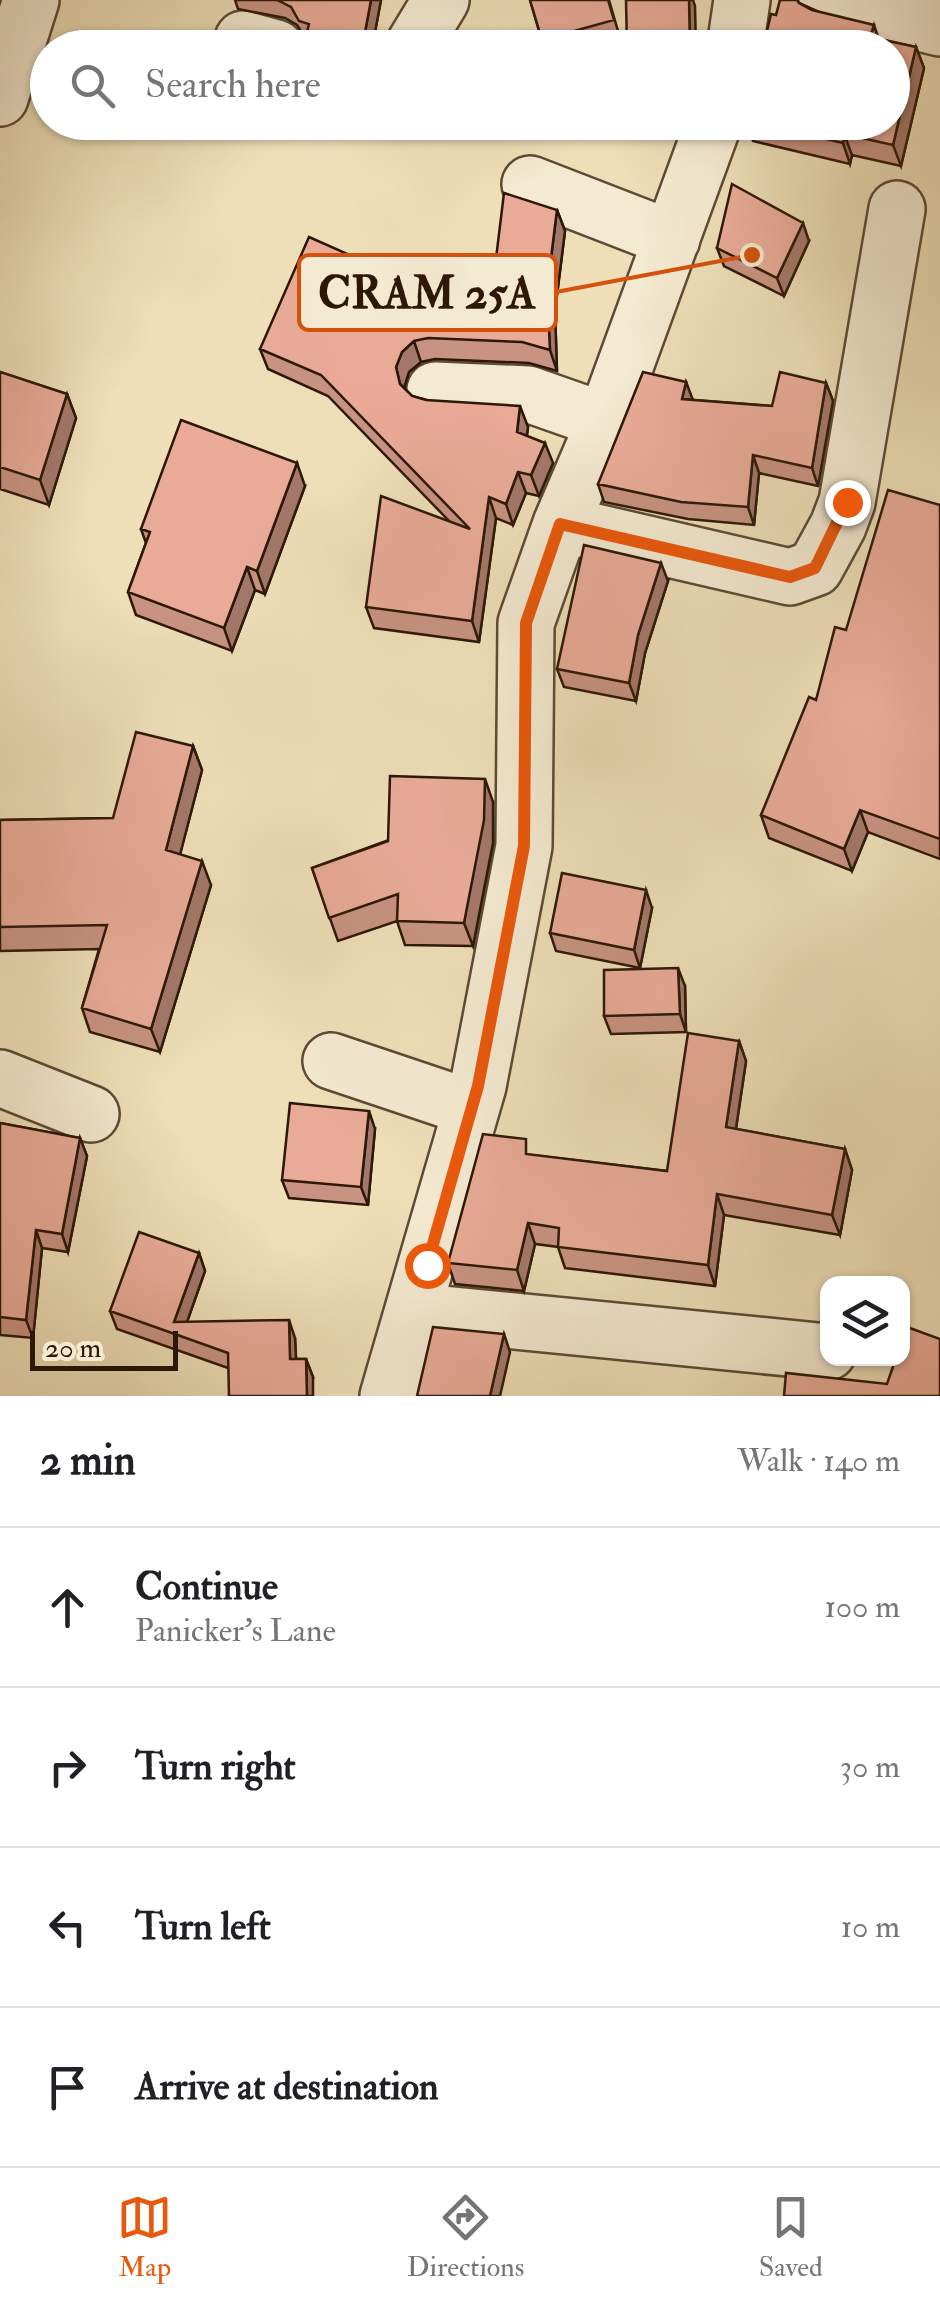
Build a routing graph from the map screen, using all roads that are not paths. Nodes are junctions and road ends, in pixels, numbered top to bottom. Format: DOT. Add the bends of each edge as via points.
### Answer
graph roads {
  1 [pos="31,0"];
  2 [pos="441,0"];
  3 [pos="742,0"];
  4 [pos="827,0"];
  5 [pos="940,28"];
  6 [pos="423,30"];
  7 [pos="738,30"];
  8 [pos="0,98"];
  9 [pos="708,140"];
  10 [pos="530,184"];
  11 [pos="897,208"];
  12 [pos="672,239"];
  13 [pos="435,390"];
  14 [pos="606,421"];
  15 [pos="560,524"];
  16 [pos="332,1061"];
  17 [pos="0,1078"];
  18 [pos="471,1108"];
  19 [pos="91,1114"];
  20 [pos="413,1311"];
  21 [pos="820,1351"];
  22 [pos="388,1396"];
  1 -- 8 [label="street"];
  2 -- 6 [label="street"];
  3 -- 7 [label="street"];
  4 -- 5 [label="street"];
  9 -- 12 [label="street"];
  10 -- 12 [label="street"];
  11 -- 15 [label="street" via="847,502 815,568 790,577"];
  12 -- 14 [label="street"];
  13 -- 14 [label="street" via="528,394"];
  14 -- 15 [label="street"];
  15 -- 18 [label="street" via="526,623 524,846"];
  16 -- 18 [label="street"];
  17 -- 19 [label="street"];
  18 -- 20 [label="street"];
  20 -- 21 [label="street"];
  20 -- 22 [label="street"];
}
